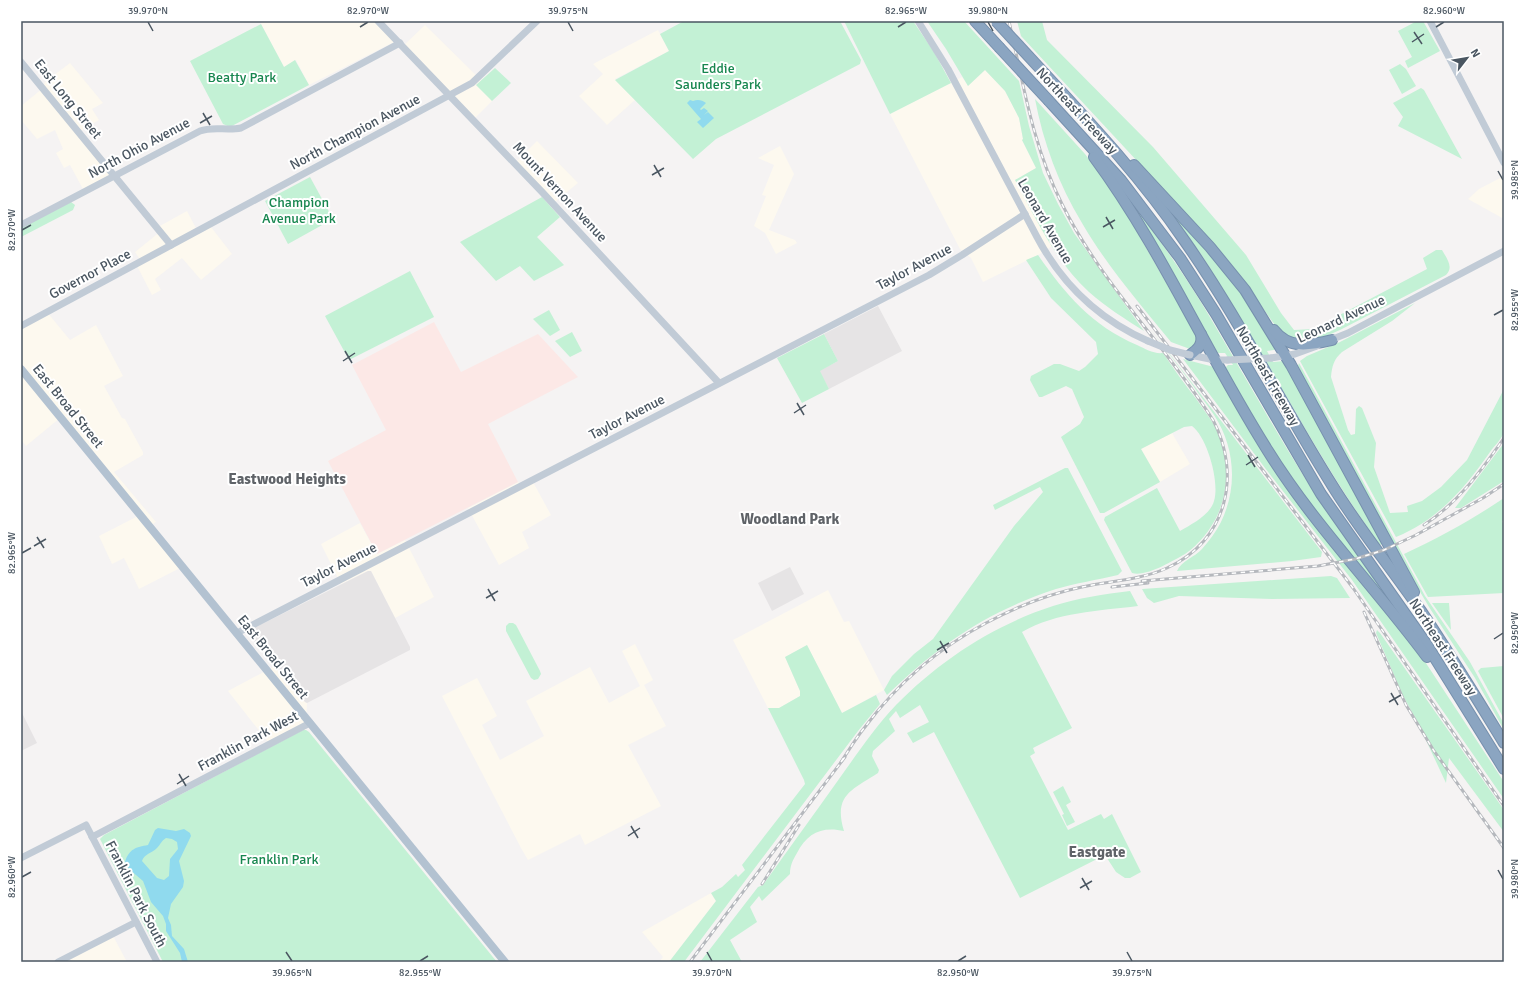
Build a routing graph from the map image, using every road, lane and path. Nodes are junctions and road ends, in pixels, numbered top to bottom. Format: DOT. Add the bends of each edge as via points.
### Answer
graph roads {
  1 [pos="378,21"];
  2 [pos="537,21"];
  3 [pos="918,21"];
  4 [pos="975,21"];
  5 [pos="996,21"];
  6 [pos="1430,21"];
  7 [pos="400,42"];
  8 [pos="21,62"];
  9 [pos="450,95"];
  10 [pos="1049,101"];
  11 [pos="1107,142"];
  12 [pos="1504,163"];
  13 [pos="115,176"];
  14 [pos="1024,214"];
  15 [pos="21,225"];
  16 [pos="171,245"];
  17 [pos="1504,251"];
  18 [pos="1251,300"];
  19 [pos="21,326"];
  20 [pos="1201,334"];
  21 [pos="1332,340"];
  22 [pos="1190,355"];
  23 [pos="1285,356"];
  24 [pos="1215,360"];
  25 [pos="21,369"];
  26 [pos="720,383"];
  27 [pos="237,633"];
  28 [pos="1451,684"];
  29 [pos="1479,703"];
  30 [pos="310,723"];
  31 [pos="1504,743"];
  32 [pos="1504,769"];
  33 [pos="92,837"];
  34 [pos="21,858"];
  35 [pos="136,922"];
  36 [pos="58,962"];
  37 [pos="157,962"];
  38 [pos="505,962"];
  1 -- 7 [label="street, Mount Vernon Avenue"];
  2 -- 9 [label="street, North Champion Avenue" via="472,83"];
  3 -- 14 [label="street, Leonard Avenue" via="948,69"];
  4 -- 10 [label="highway, Northeast Freeway, bridge"];
  5 -- 11 [label="highway, Northeast Freeway, bridge"];
  6 -- 12 [label="street"];
  7 -- 9 [label="street, Mount Vernon Avenue"];
  7 -- 13 [label="street, North Ohio Avenue" via="241,128 209,128 200,131"];
  8 -- 13 [label="street, East Long Street"];
  9 -- 16 [label="street, North Champion Avenue"];
  9 -- 26 [label="street, Mount Vernon Avenue"];
  10 -- 20 [label="highway" via="1116,188"];
  10 -- 28 [label="highway, Northeast Freeway" via="1111,168 1180,258 1216,314 1321,494 1411,621"];
  11 -- 18 [label="highway" via="1123,153 1193,227 1226,265"];
  11 -- 29 [label="highway, Northeast Freeway" via="1154,199 1193,253 1229,309 1332,485 1421,611"];
  13 -- 15 [label="street, North Ohio Avenue"];
  13 -- 16 [label="street, East Long Street"];
  14 -- 22 [label="street, Leonard Avenue, bridge" via="1048,256 1086,302 1122,328 1170,350"];
  14 -- 26 [label="street, Taylor Avenue" via="929,275"];
  16 -- 19 [label="street, Governor Place"];
  17 -- 21 [label="street, Leonard Avenue"];
  18 -- 21 [label="highway" via="1276,333 1288,342 1305,346"];
  18 -- 23 [label="highway"];
  20 -- 22 [label="highway" via="1202,343"];
  20 -- 24 [label="highway"];
  21 -- 23 [label="street, Leonard Avenue"];
  22 -- 24 [label="street, Leonard Avenue"];
  23 -- 24 [label="street, Leonard Avenue, bridge"];
  23 -- 29 [label="highway" via="1412,588"];
  24 -- 28 [label="highway" via="1248,420 1304,504 1442,678"];
  25 -- 27 [label="main road, East Broad Street"];
  26 -- 27 [label="street, Taylor Avenue"];
  27 -- 30 [label="main road, East Broad Street"];
  28 -- 32 [label="highway, Northeast Freeway"];
  29 -- 31 [label="highway, Northeast Freeway"];
  30 -- 33 [label="street, Franklin Park West"];
  30 -- 38 [label="main road, East Broad Street"];
  33 -- 34 [label="street, Franklin Park South" via="86,825"];
  33 -- 35 [label="street, Franklin Park South"];
  35 -- 36 [label="street"];
  35 -- 37 [label="street, Franklin Park South"];
}
